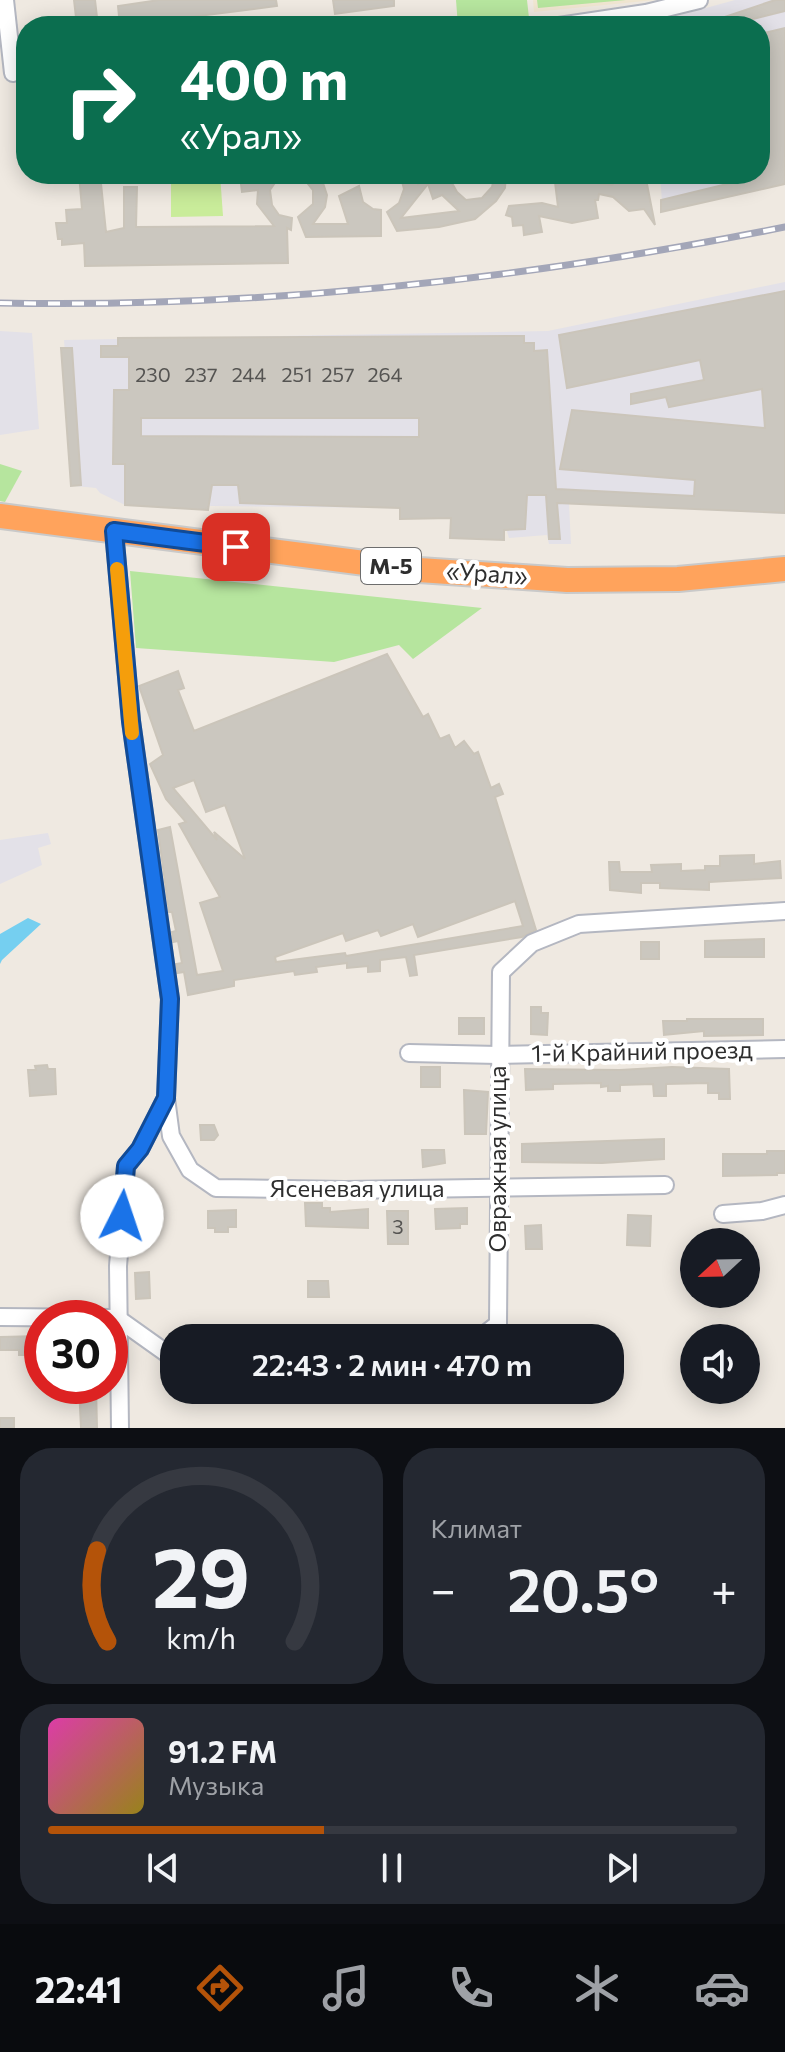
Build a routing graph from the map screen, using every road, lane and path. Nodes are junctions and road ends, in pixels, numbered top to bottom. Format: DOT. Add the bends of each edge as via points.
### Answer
graph roads {
  1 [pos="5,0"];
  2 [pos="699,0"];
  3 [pos="626,16"];
  4 [pos="13,72"];
  5 [pos="0,516"];
  6 [pos="114,531"];
  7 [pos="785,569"];
  8 [pos="785,911"];
  9 [pos="785,1049"];
  10 [pos="409,1053"];
  11 [pos="498,1055"];
  12 [pos="166,1098"];
  13 [pos="665,1185"];
  14 [pos="498,1188"];
  15 [pos="785,1205"];
  16 [pos="723,1214"];
  17 [pos="117,1300"];
  18 [pos="0,1317"];
  19 [pos="24,1317"];
  20 [pos="498,1324"];
  21 [pos="128,1326"];
  22 [pos="160,1349"];
  23 [pos="119,1404"];
  24 [pos="120,1428"];
  1 -- 4 [label="street"];
  2 -- 3 [label="street"];
  5 -- 6 [label="highway, «Урал» / М-5"];
  6 -- 7 [label="highway, «Урал» / М-5" via="419,570 567,580 678,579"];
  6 -- 12 [label="street" via="131,721 170,999"];
  8 -- 11 [label="street, Овражная улица" via="579,924 532,943 501,972"];
  9 -- 11 [label="street, 1-й Крайний проезд"];
  10 -- 11 [label="street, 1-й Крайний проезд"];
  11 -- 14 [label="street, Овражная улица"];
  12 -- 14 [label="street, Ясеневая улица" via="171,1136 190,1170 216,1188"];
  12 -- 17 [label="street" via="126,1166"];
  13 -- 14 [label="street, Ясеневая улица"];
  14 -- 20 [label="street, Овражная улица"];
  15 -- 16 [label="street"];
  18 -- 19 [label="street"];
  21 -- 22 [label="street"];
  23 -- 24 [label="street"];
}
